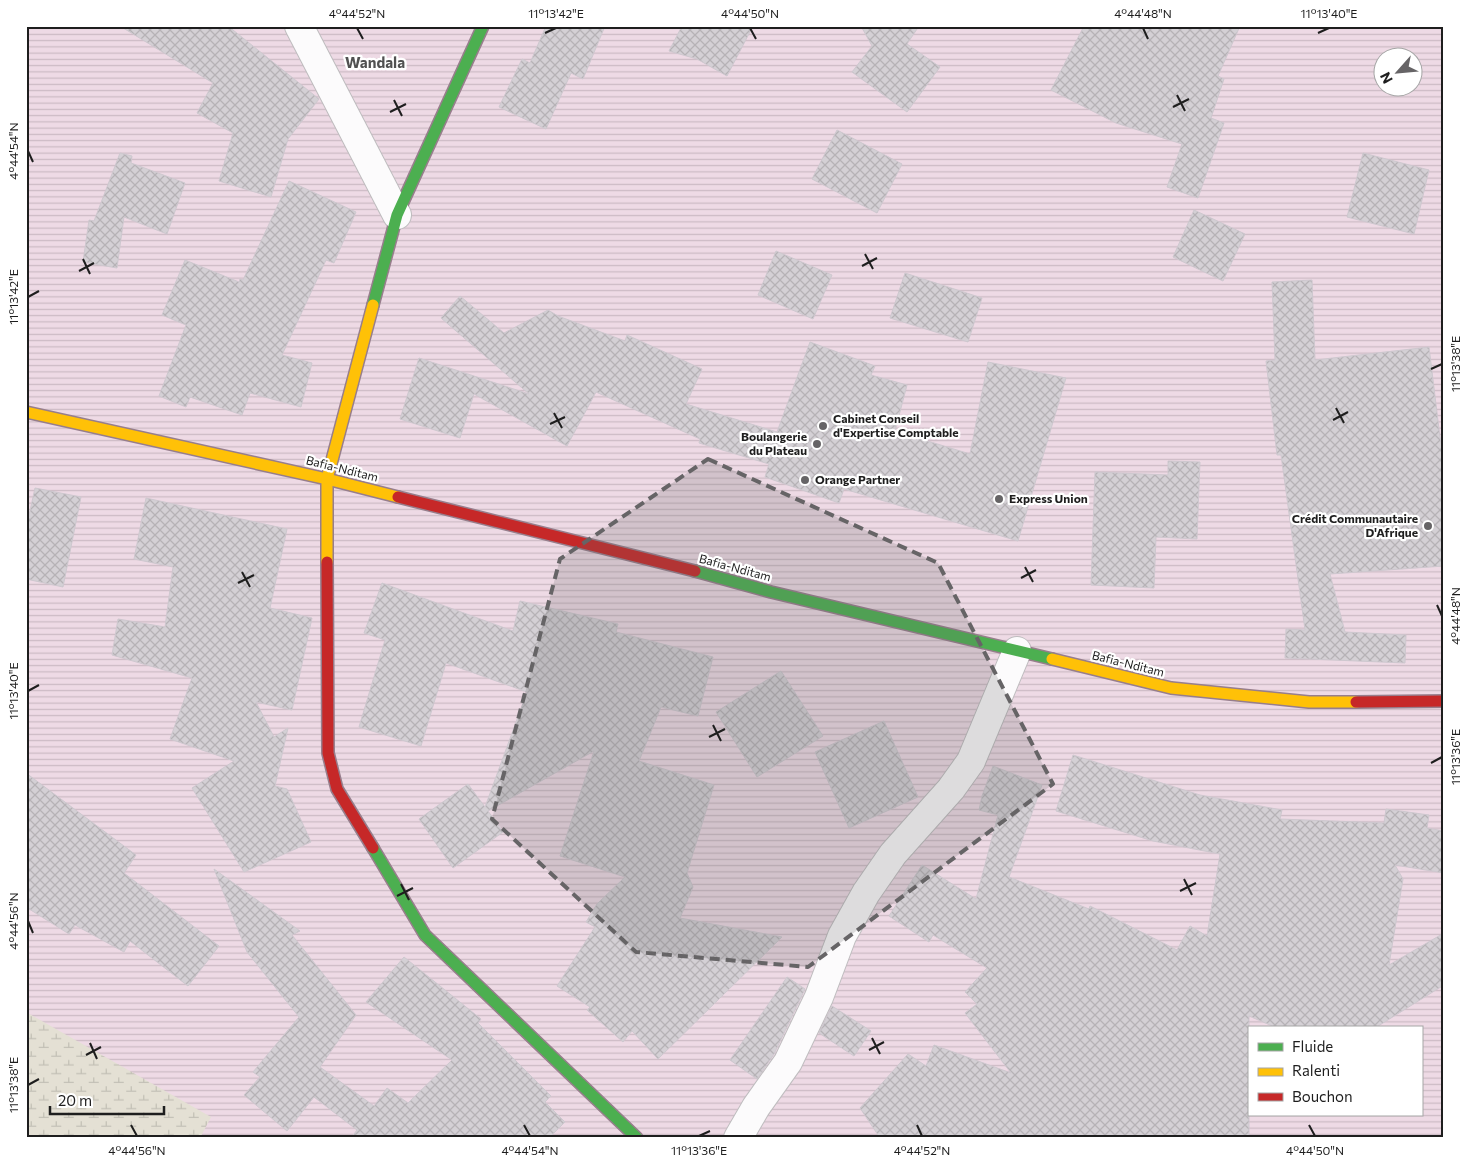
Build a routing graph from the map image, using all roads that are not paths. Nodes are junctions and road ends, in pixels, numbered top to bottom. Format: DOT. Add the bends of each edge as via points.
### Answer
graph roads {
  1 [pos="299,26"];
  2 [pos="483,26"];
  3 [pos="398,215"];
  4 [pos="26,412"];
  5 [pos="327,480"];
  6 [pos="1017,651"];
  7 [pos="1444,701"];
  8 [pos="637,1138"];
  9 [pos="738,1138"];
  1 -- 3 [label="street"];
  2 -- 3 [label="main road"];
  3 -- 5 [label="main road"];
  4 -- 5 [label="main road, Bafia-Nditam"];
  5 -- 6 [label="main road, Bafia-Nditam"];
  5 -- 8 [label="main road" via="328,753 337,790 425,936"];
  6 -- 7 [label="main road, Bafia-Nditam" via="1171,688 1309,702"];
  6 -- 9 [label="street" via="971,761 951,789 893,854 866,893 842,936 819,997 788,1062"];
}
